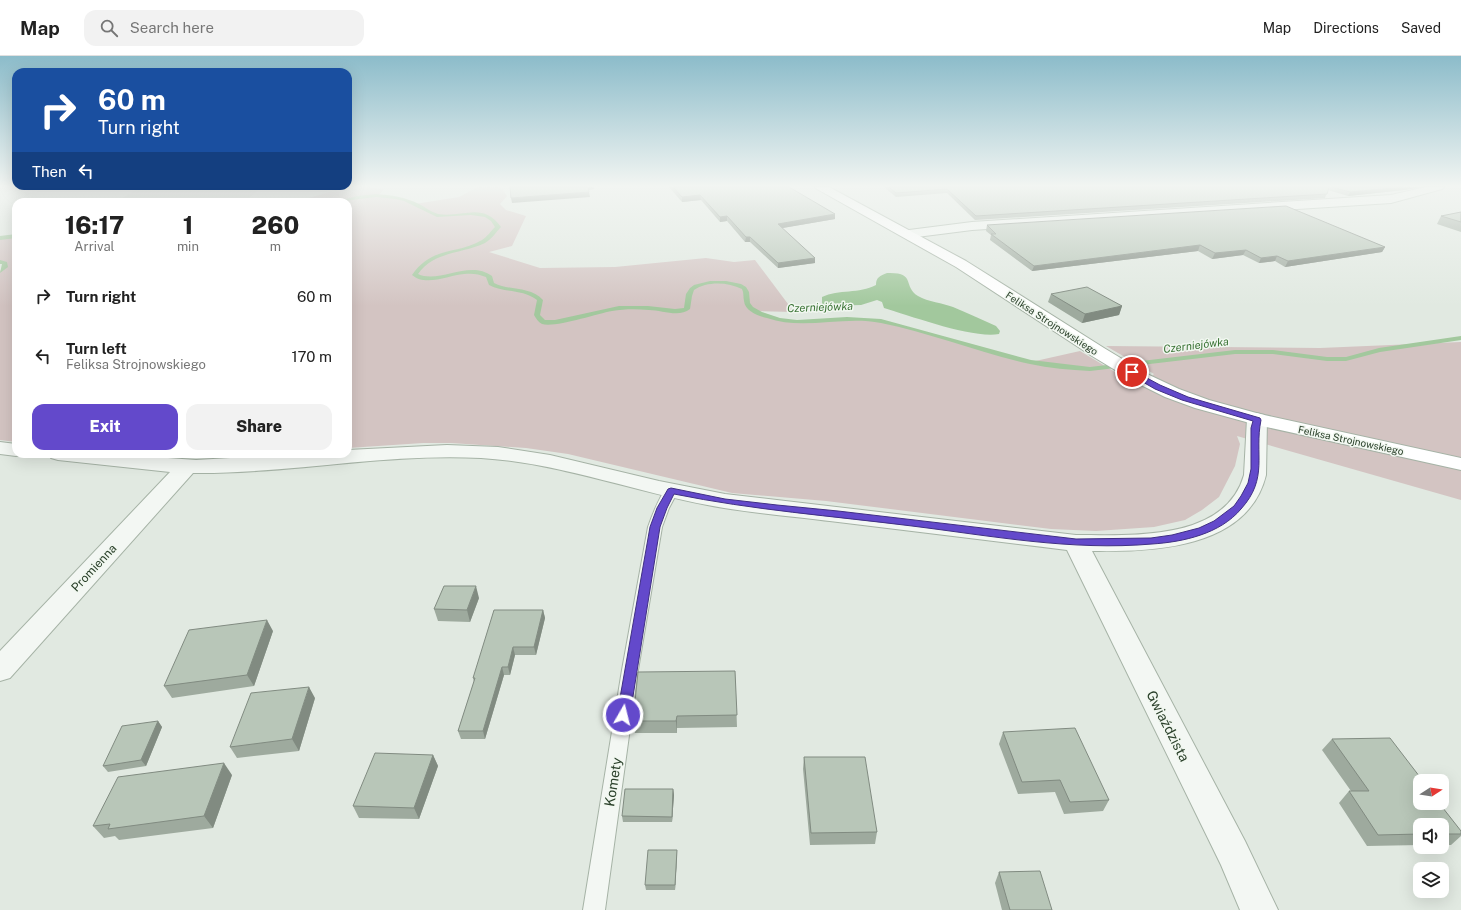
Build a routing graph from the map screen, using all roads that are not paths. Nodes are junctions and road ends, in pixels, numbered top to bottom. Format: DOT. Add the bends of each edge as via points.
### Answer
graph roads {
  1 [pos="896,227"];
  2 [pos="965,227"];
  3 [pos="909,234"];
  4 [pos="1257,420"];
  5 [pos="0,448"];
  6 [pos="12,450"];
  7 [pos="352,457"];
  8 [pos="95,458"];
  9 [pos="336,458"];
  10 [pos="1461,464"];
  11 [pos="187,466"];
  12 [pos="671,491"];
  13 [pos="1076,542"];
  14 [pos="0,670"];
  15 [pos="594,910"];
  16 [pos="1259,910"];
  1 -- 3 [label="street, Feliksa Strojnowskiego"];
  2 -- 3 [label="street"];
  3 -- 4 [label="street, Feliksa Strojnowskiego" via="1141,378 1185,398"];
  4 -- 10 [label="street, Feliksa Strojnowskiego"];
  4 -- 13 [label="street" via="1256,469 1253,483 1237,508 1218,523 1202,531 1172,539"];
  5 -- 6 [label="street"];
  7 -- 12 [label="street" via="420,452 482,452 544,460"];
  8 -- 11 [label="street"];
  9 -- 11 [label="street"];
  11 -- 14 [label="street, Promienna"];
  12 -- 13 [label="street" via="725,502"];
  12 -- 15 [label="lane, Komety" via="655,527 630,670"];
  13 -- 16 [label="street, Gwiaździsta"];
}
